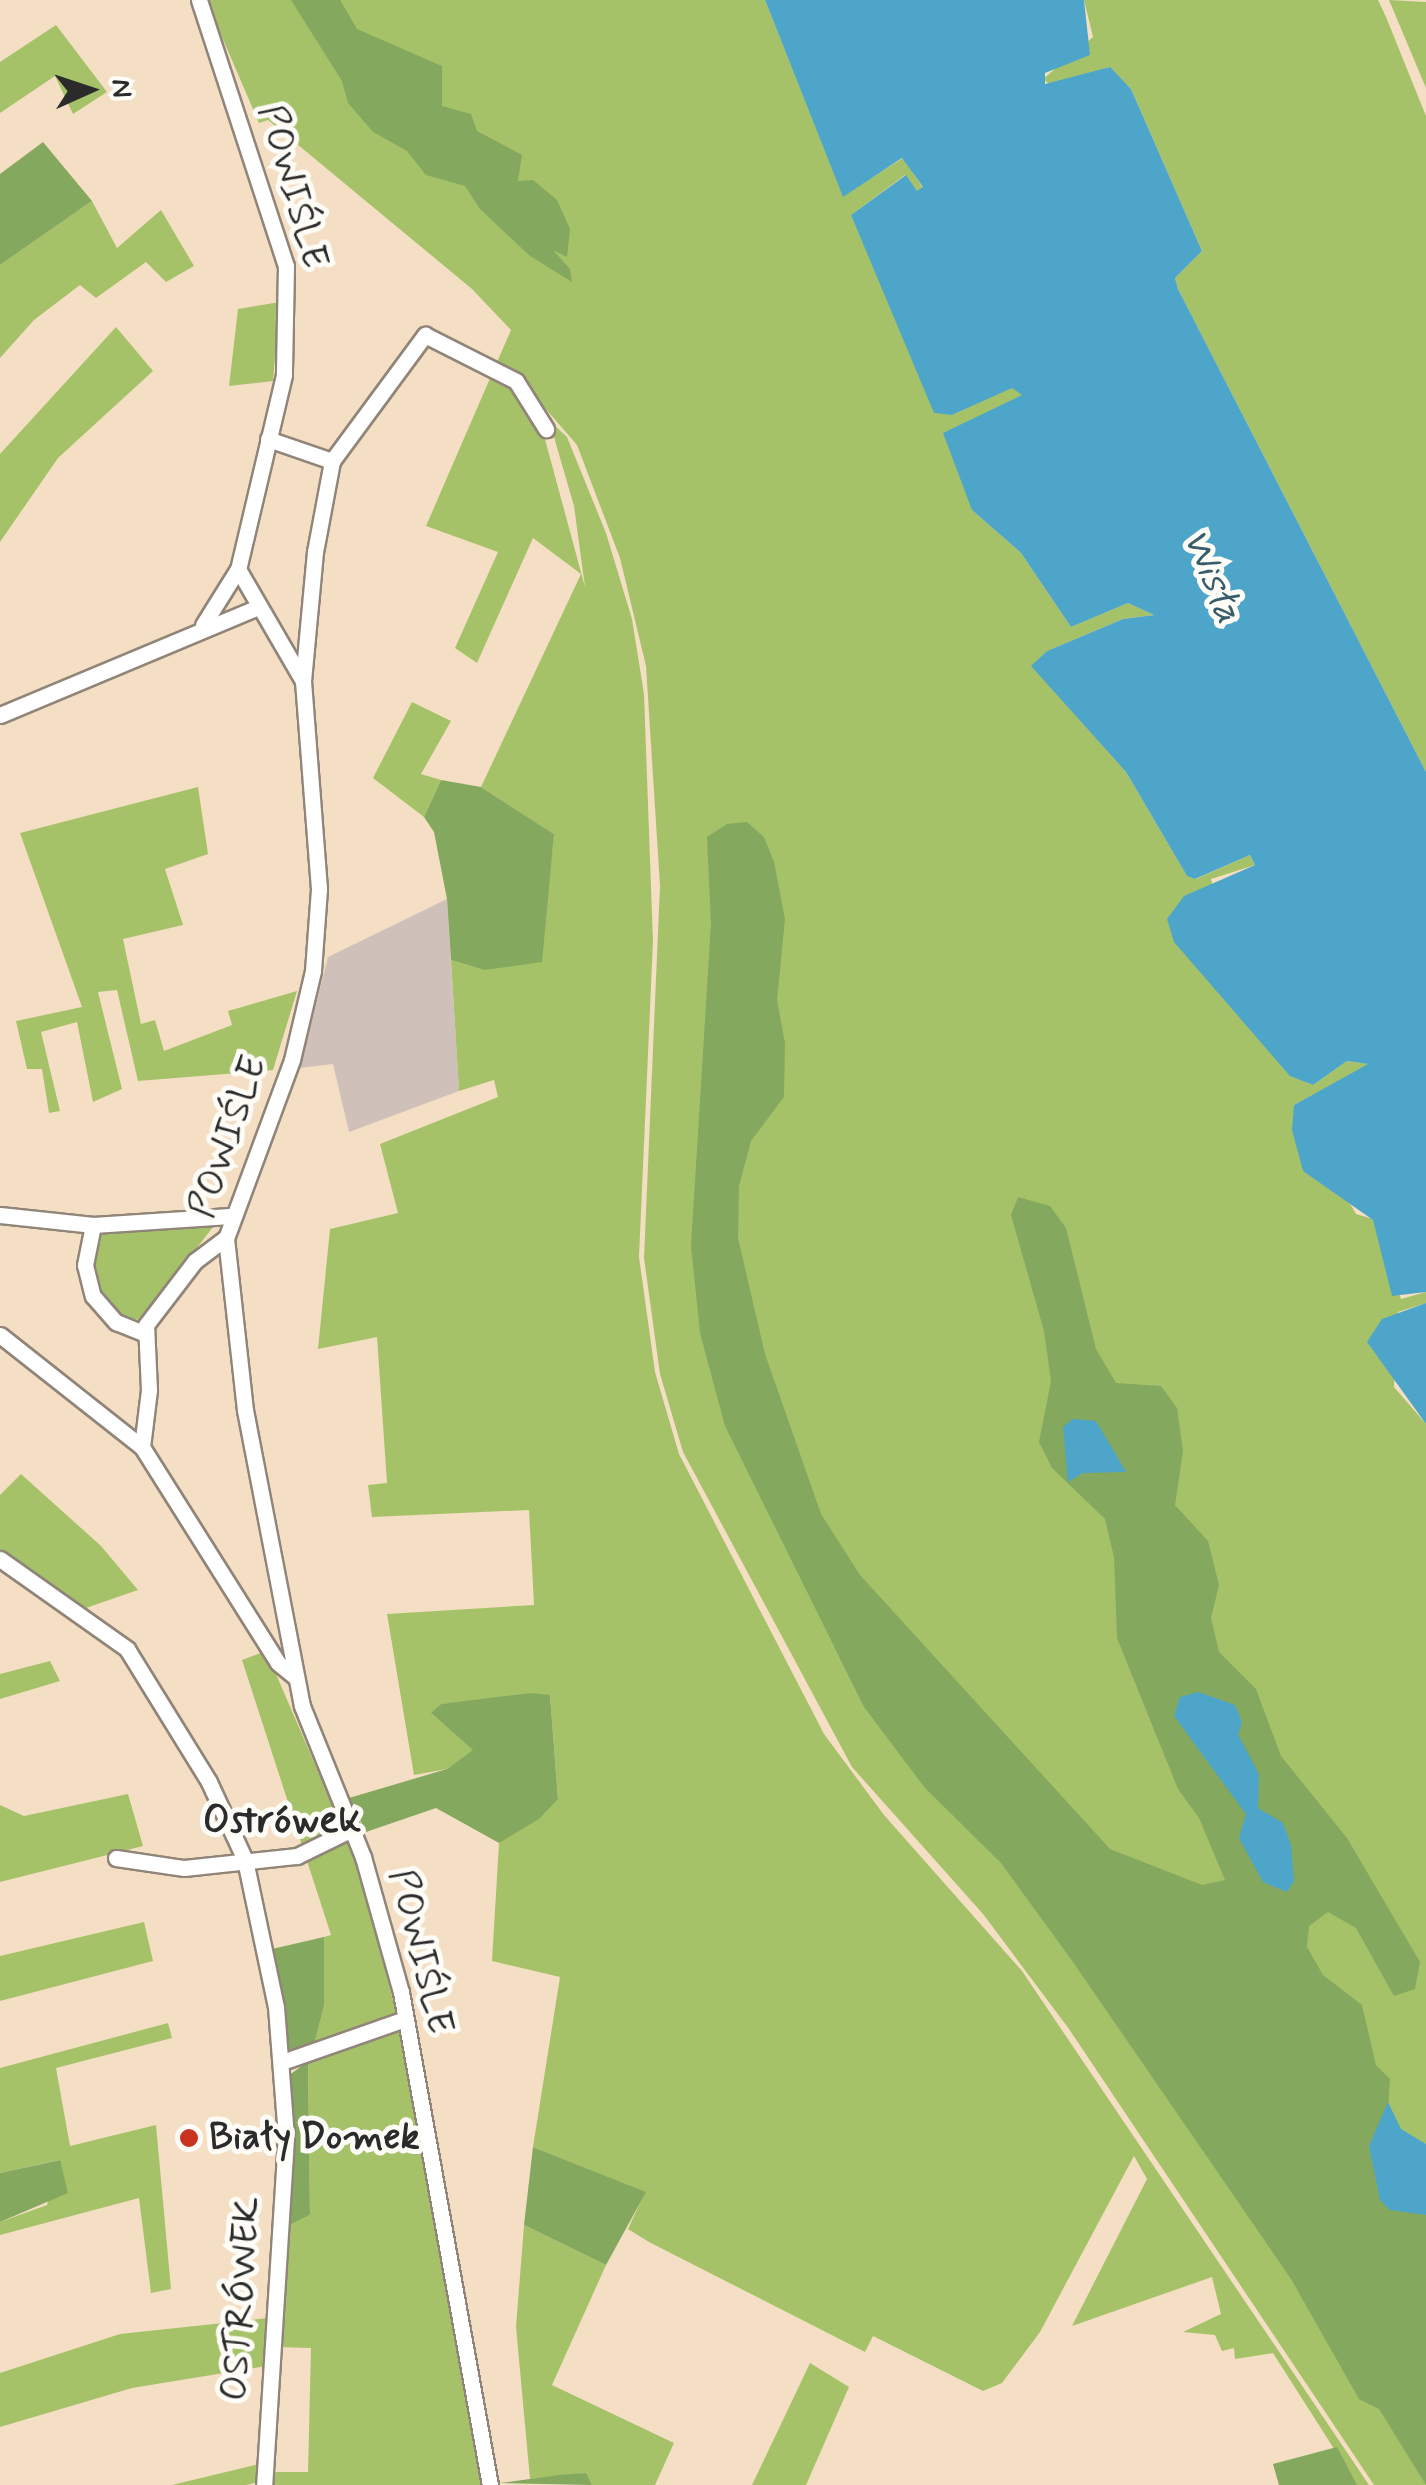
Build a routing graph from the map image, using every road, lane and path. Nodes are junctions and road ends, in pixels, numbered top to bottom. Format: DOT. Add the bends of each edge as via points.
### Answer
graph roads {
  1 [pos="200,0"];
  2 [pos="546,429"];
  3 [pos="268,439"];
  4 [pos="332,461"];
  5 [pos="238,569"];
  6 [pos="256,608"];
  7 [pos="202,626"];
  8 [pos="303,681"];
  9 [pos="0,715"];
  10 [pos="0,1215"];
  11 [pos="230,1216"];
  12 [pos="93,1225"];
  13 [pos="226,1238"];
  14 [pos="144,1334"];
  15 [pos="0,1335"];
  16 [pos="142,1447"];
  17 [pos="0,1559"];
  18 [pos="295,1677"];
  19 [pos="352,1830"];
  20 [pos="116,1858"];
  21 [pos="246,1860"];
  22 [pos="405,2019"];
  23 [pos="282,2062"];
  24 [pos="264,2485"];
  25 [pos="490,2485"];
  1 -- 3 [label="street, POWIŚLE" via="286,266 288,349"];
  2 -- 4 [label="street" via="516,381 425,335"];
  3 -- 4 [label="street"];
  3 -- 5 [label="street, POWIŚLE"];
  4 -- 8 [label="street"];
  5 -- 6 [label="street, POWIŚLE"];
  5 -- 7 [label="street"];
  6 -- 7 [label="street"];
  6 -- 8 [label="street, POWIŚLE"];
  7 -- 9 [label="street" via="142,660"];
  8 -- 11 [label="street, POWIŚLE" via="320,889 313,971 280,1098"];
  10 -- 12 [label="street"];
  11 -- 12 [label="street"];
  11 -- 13 [label="street, POWIŚLE"];
  12 -- 14 [label="street" via="85,1264 92,1296 116,1322"];
  13 -- 14 [label="street" via="212,1242 162,1297"];
  13 -- 18 [label="street, POWIŚLE" via="245,1410"];
  14 -- 16 [label="street" via="150,1390"];
  15 -- 16 [label="street"];
  16 -- 18 [label="street" via="278,1663"];
  17 -- 21 [label="street, OSTRÓWEK" via="127,1649 209,1782"];
  18 -- 19 [label="street, POWIŚLE"];
  19 -- 21 [label="street" via="308,1854"];
  19 -- 22 [label="street, POWIŚLE"];
  20 -- 21 [label="street" via="162,1868"];
  21 -- 23 [label="street, OSTRÓWEK"];
  22 -- 23 [label="street"];
  22 -- 25 [label="street, POWIŚLE"];
  23 -- 24 [label="street, OSTRÓWEK" via="286,2138"];
}
